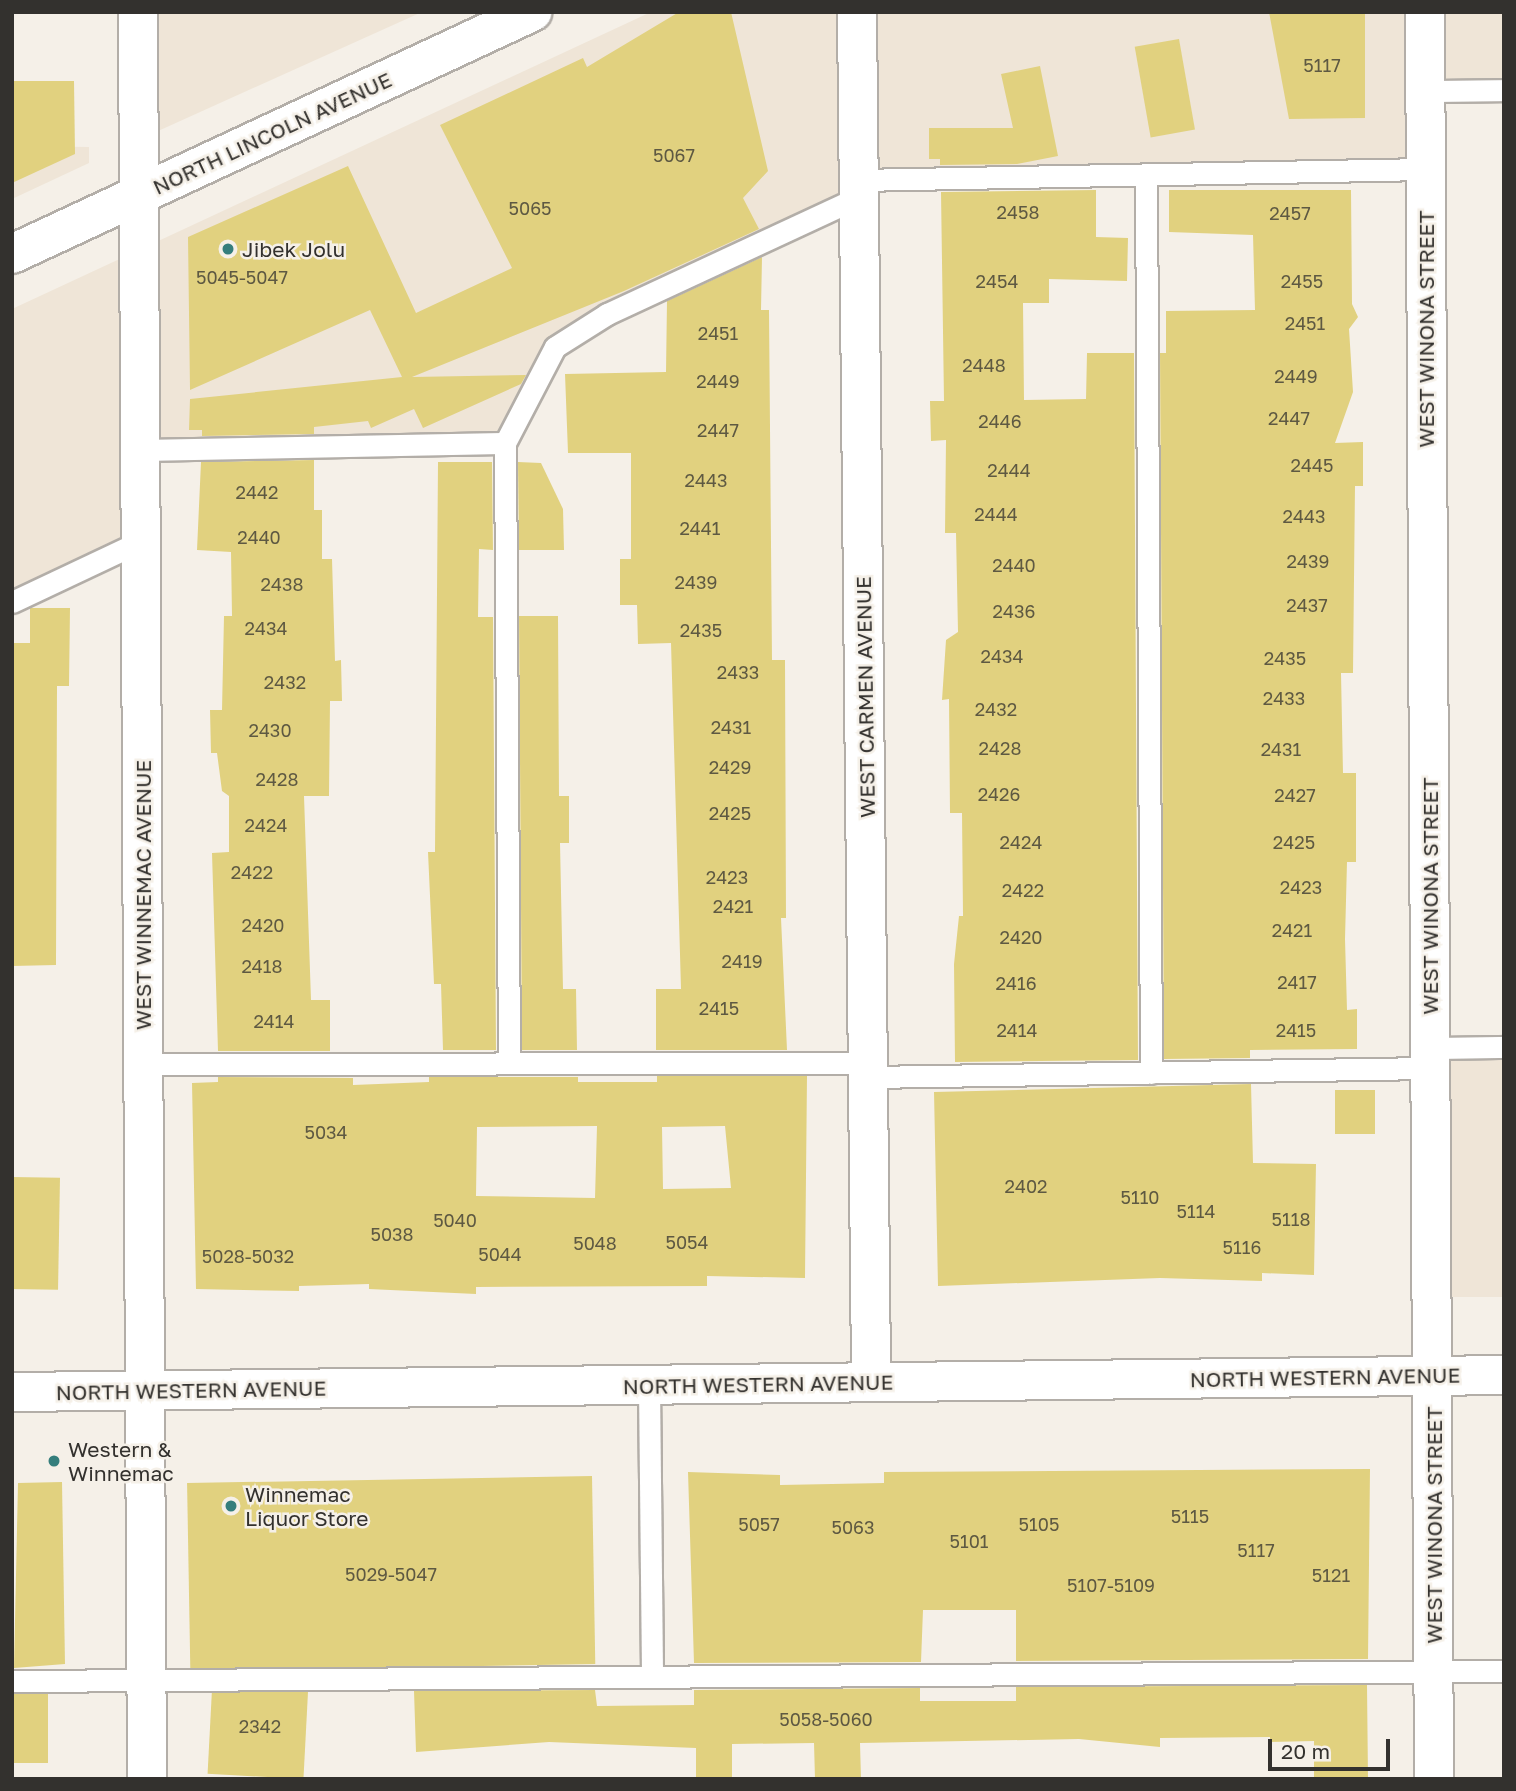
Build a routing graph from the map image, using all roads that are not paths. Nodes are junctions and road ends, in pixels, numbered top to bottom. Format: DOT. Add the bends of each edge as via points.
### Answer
graph roads {
  1 [pos="138,12"];
  2 [pos="533,12"];
  3 [pos="857,12"];
  4 [pos="1424,12"];
  5 [pos="1504,90"];
  6 [pos="1425,91"];
  7 [pos="1425,169"];
  8 [pos="1146,175"];
  9 [pos="858,189"];
  10 [pos="137,195"];
  11 [pos="12,254"];
  12 [pos="505,443"];
  13 [pos="140,450"];
  14 [pos="141,541"];
  15 [pos="12,602"];
  16 [pos="1504,1047"];
  17 [pos="1431,1058"];
  18 [pos="509,1062"];
  19 [pos="144,1064"];
  20 [pos="869,1070"];
  21 [pos="1151,1073"];
  22 [pos="1504,1375"];
  23 [pos="1434,1376"];
  24 [pos="871,1382"];
  25 [pos="649,1385"];
  26 [pos="145,1391"];
  27 [pos="12,1392"];
  28 [pos="1434,1671"];
  29 [pos="1504,1671"];
  30 [pos="652,1676"];
  31 [pos="146,1679"];
  32 [pos="12,1681"];
  33 [pos="147,1779"];
  34 [pos="1434,1779"];
  1 -- 10 [label="street, WEST WINNEMAC AVENUE"];
  2 -- 10 [label="street, NORTH LINCOLN AVENUE"];
  3 -- 9 [label="street, WEST CARMEN AVENUE"];
  4 -- 6 [label="street, WEST WINONA STREET"];
  5 -- 6 [label="lane"];
  6 -- 7 [label="street, WEST WINONA STREET"];
  7 -- 8 [label="lane"];
  7 -- 17 [label="street, WEST WINONA STREET"];
  8 -- 9 [label="lane"];
  8 -- 21 [label="lane"];
  9 -- 12 [label="lane" via="607,314 555,347"];
  9 -- 20 [label="street, WEST CARMEN AVENUE"];
  10 -- 11 [label="street, NORTH LINCOLN AVENUE"];
  10 -- 13 [label="street, WEST WINNEMAC AVENUE"];
  12 -- 13 [label="lane"];
  12 -- 18 [label="lane"];
  13 -- 14 [label="street, WEST WINNEMAC AVENUE"];
  14 -- 15 [label="lane"];
  14 -- 19 [label="street, WEST WINNEMAC AVENUE"];
  16 -- 17 [label="lane"];
  17 -- 21 [label="lane"];
  17 -- 23 [label="street, WEST WINONA STREET"];
  18 -- 19 [label="lane"];
  18 -- 20 [label="lane"];
  19 -- 26 [label="street, WEST WINNEMAC AVENUE"];
  20 -- 21 [label="lane"];
  20 -- 24 [label="street, WEST CARMEN AVENUE"];
  22 -- 23 [label="street, NORTH WESTERN AVENUE"];
  23 -- 24 [label="street, NORTH WESTERN AVENUE"];
  23 -- 28 [label="street, WEST WINONA STREET"];
  24 -- 25 [label="street, NORTH WESTERN AVENUE"];
  25 -- 26 [label="street, NORTH WESTERN AVENUE"];
  25 -- 30 [label="lane"];
  26 -- 27 [label="street, NORTH WESTERN AVENUE"];
  26 -- 31 [label="street, WEST WINNEMAC AVENUE"];
  28 -- 29 [label="lane"];
  28 -- 30 [label="lane"];
  28 -- 34 [label="street, WEST WINONA STREET"];
  30 -- 31 [label="lane"];
  31 -- 32 [label="lane"];
  31 -- 33 [label="street, WEST WINNEMAC AVENUE"];
}
